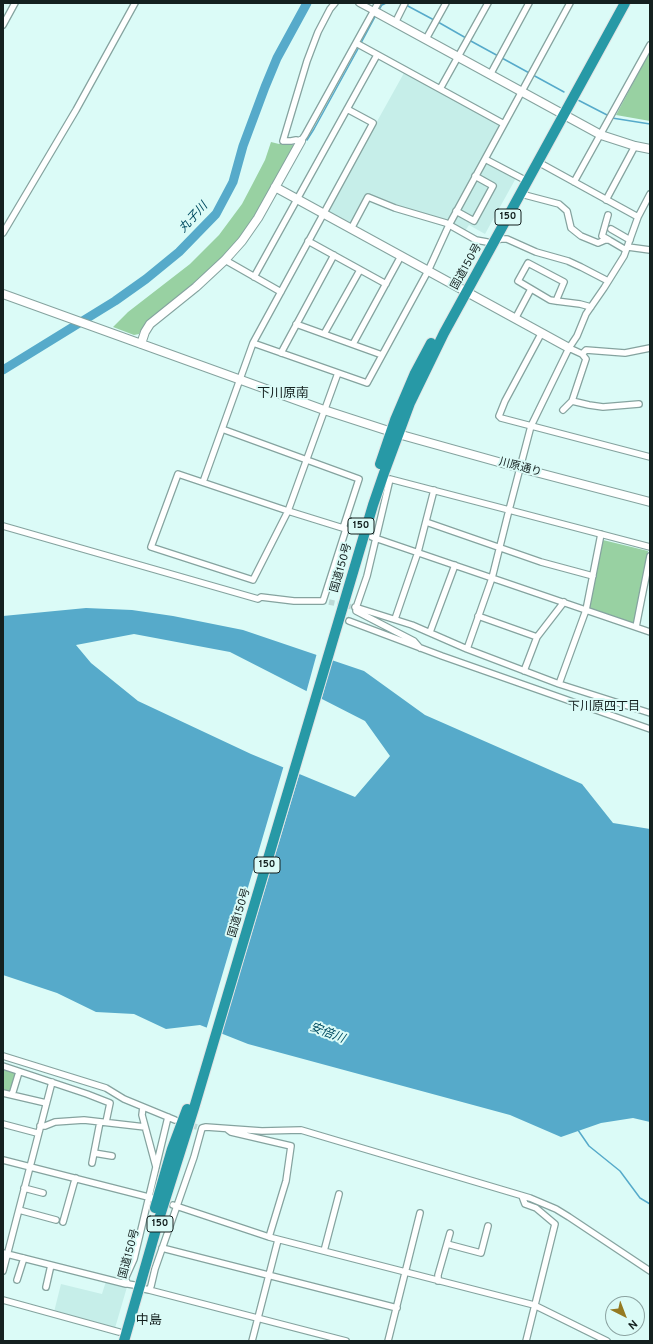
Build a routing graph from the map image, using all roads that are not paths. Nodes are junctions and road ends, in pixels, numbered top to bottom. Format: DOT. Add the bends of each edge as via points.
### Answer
graph roads {
  1 [pos="15,3"];
  2 [pos="135,3"];
  3 [pos="335,3"];
  4 [pos="359,3"];
  5 [pos="378,3"];
  6 [pos="405,3"];
  7 [pos="446,3"];
  8 [pos="488,3"];
  9 [pos="529,3"];
  10 [pos="570,3"];
  11 [pos="618,3"];
  12 [pos="625,3"];
  13 [pos="374,11"];
  14 [pos="395,23"];
  15 [pos="3,25"];
  16 [pos="426,39"];
  17 [pos="356,43"];
  18 [pos="650,45"];
  19 [pos="377,55"];
  20 [pos="458,57"];
  21 [pos="490,75"];
  22 [pos="440,89"];
  23 [pos="521,92"];
  24 [pos="347,109"];
  25 [pos="562,114"];
  26 [pos="504,124"];
  27 [pos="601,135"];
  28 [pos="301,141"];
  29 [pos="635,146"];
  30 [pos="650,150"];
  31 [pos="485,159"];
  32 [pos="538,162"];
  33 [pos="475,176"];
  34 [pos="523,179"];
  35 [pos="574,182"];
  36 [pos="275,187"];
  37 [pos="521,194"];
  38 [pos="650,195"];
  39 [pos="297,199"];
  40 [pos="606,200"];
  41 [pos="456,211"];
  42 [pos="323,213"];
  43 [pos="608,215"];
  44 [pos="638,217"];
  45 [pos="449,225"];
  46 [pos="351,229"];
  47 [pos="611,229"];
  48 [pos="3,233"];
  49 [pos="609,240"];
  50 [pos="630,240"];
  51 [pos="308,241"];
  52 [pos="491,241"];
  53 [pos="627,249"];
  54 [pos="650,250"];
  55 [pos="334,255"];
  56 [pos="401,256"];
  57 [pos="225,260"];
  58 [pos="360,270"];
  59 [pos="428,271"];
  60 [pos="254,277"];
  61 [pos="608,281"];
  62 [pos="386,284"];
  63 [pos="531,289"];
  64 [pos="464,291"];
  65 [pos="280,292"];
  66 [pos="3,294"];
  67 [pos="556,301"];
  68 [pos="591,306"];
  69 [pos="515,319"];
  70 [pos="296,324"];
  71 [pos="324,334"];
  72 [pos="541,334"];
  73 [pos="253,343"];
  74 [pos="141,344"];
  75 [pos="353,344"];
  76 [pos="569,348"];
  77 [pos="650,348"];
  78 [pos="281,353"];
  79 [pos="582,354"];
  80 [pos="382,355"];
  81 [pos="338,373"];
  82 [pos="239,379"];
  83 [pos="572,401"];
  84 [pos="639,404"];
  85 [pos="324,410"];
  86 [pos="563,410"];
  87 [pos="532,426"];
  88 [pos="222,429"];
  89 [pos="394,433"];
  90 [pos="650,457"];
  91 [pos="306,460"];
  92 [pos="520,468"];
  93 [pos="203,482"];
  94 [pos="434,490"];
  95 [pos="650,502"];
  96 [pos="509,510"];
  97 [pos="288,511"];
  98 [pos="426,522"];
  99 [pos="3,526"];
  100 [pos="347,529"];
  101 [pos="601,534"];
  102 [pos="374,537"];
  103 [pos="650,547"];
  104 [pos="500,548"];
  105 [pos="418,552"];
  106 [pos="650,556"];
  107 [pos="455,565"];
  108 [pos="593,576"];
  109 [pos="492,578"];
  110 [pos="564,602"];
  111 [pos="354,607"];
  112 [pos="586,610"];
  113 [pos="478,616"];
  114 [pos="395,619"];
  115 [pos="340,621"];
  116 [pos="636,627"];
  117 [pos="430,632"];
  118 [pos="650,632"];
  119 [pos="537,637"];
  120 [pos="420,648"];
  121 [pos="467,649"];
  122 [pos="524,671"];
  123 [pos="559,684"];
  124 [pos="650,713"];
  125 [pos="650,729"];
  126 [pos="3,1056"];
  127 [pos="3,1066"];
  128 [pos="19,1072"];
  129 [pos="52,1082"];
  130 [pos="3,1093"];
  131 [pos="12,1095"];
  132 [pos="46,1103"];
  133 [pos="191,1106"];
  134 [pos="143,1107"];
  135 [pos="168,1117"];
  136 [pos="175,1120"];
  137 [pos="103,1122"];
  138 [pos="3,1124"];
  139 [pos="40,1126"];
  140 [pos="145,1127"];
  141 [pos="225,1128"];
  142 [pos="37,1133"];
  143 [pos="94,1153"];
  144 [pos="112,1156"];
  145 [pos="3,1160"];
  146 [pos="92,1163"];
  147 [pos="29,1167"];
  148 [pos="156,1167"];
  149 [pos="76,1178"];
  150 [pos="24,1188"];
  151 [pos="43,1194"];
  152 [pos="339,1194"];
  153 [pos="522,1196"];
  154 [pos="150,1198"];
  155 [pos="175,1205"];
  156 [pos="18,1210"];
  157 [pos="420,1213"];
  158 [pos="56,1220"];
  159 [pos="63,1222"];
  160 [pos="488,1226"];
  161 [pos="450,1233"];
  162 [pos="269,1237"];
  163 [pos="278,1240"];
  164 [pos="447,1244"];
  165 [pos="162,1248"];
  166 [pos="324,1251"];
  167 [pos="5,1253"];
  168 [pos="24,1258"];
  169 [pos="51,1265"];
  170 [pos="3,1271"];
  171 [pos="650,1271"];
  172 [pos="406,1272"];
  173 [pos="270,1275"];
  174 [pos="17,1280"];
  175 [pos="438,1281"];
  176 [pos="138,1286"];
  177 [pos="46,1287"];
  178 [pos="3,1300"];
  179 [pos="534,1305"];
  180 [pos="397,1308"];
  181 [pos="258,1318"];
  182 [pos="121,1339"];
  183 [pos="252,1341"];
  184 [pos="346,1341"];
  185 [pos="388,1341"];
  186 [pos="526,1341"];
  187 [pos="607,1341"];
  1 -- 15 [label="street"];
  2 -- 48 [label="street" via="76,110"];
  3 -- 28 [label="street" via="315,39 283,141"];
  4 -- 13 [label="street"];
  5 -- 13 [label="street"];
  6 -- 14 [label="street"];
  7 -- 16 [label="street"];
  8 -- 20 [label="street"];
  9 -- 21 [label="street"];
  10 -- 23 [label="street"];
  11 -- 25 [label="highway, 国道150号 / 150"];
  12 -- 25 [label="highway, 国道150号 / 150"];
  13 -- 14 [label="street"];
  13 -- 17 [label="street"];
  14 -- 16 [label="street"];
  16 -- 20 [label="street"];
  17 -- 19 [label="street"];
  17 -- 28 [label="street"];
  18 -- 27 [label="street"];
  19 -- 22 [label="street"];
  19 -- 24 [label="street"];
  20 -- 21 [label="street"];
  20 -- 22 [label="street"];
  21 -- 23 [label="street"];
  22 -- 26 [label="street"];
  23 -- 25 [label="street"];
  23 -- 26 [label="street"];
  24 -- 39 [label="street"];
  24 -- 42 [label="street" via="373,123"];
  25 -- 27 [label="street"];
  25 -- 32 [label="highway, 国道150号 / 150"];
  25 -- 34 [label="highway, 国道150号 / 150"];
  26 -- 31 [label="street"];
  27 -- 29 [label="street"];
  27 -- 35 [label="street"];
  28 -- 36 [label="street"];
  29 -- 30 [label="street"];
  29 -- 40 [label="street"];
  31 -- 33 [label="street"];
  31 -- 34 [label="street"];
  32 -- 35 [label="street"];
  32 -- 37 [label="highway, 国道150号 / 150"];
  33 -- 41 [label="street"];
  33 -- 41 [label="street" via="493,186 474,221"];
  34 -- 52 [label="highway, 国道150号 / 150"];
  35 -- 40 [label="street"];
  36 -- 39 [label="street"];
  36 -- 57 [label="street" via="258,218"];
  37 -- 49 [label="street" via="559,204 567,211 571,228 587,239 598,243"];
  37 -- 52 [label="highway, 国道150号 / 150"];
  38 -- 44 [label="street"];
  39 -- 42 [label="street"];
  39 -- 60 [label="street"];
  40 -- 44 [label="street"];
  41 -- 45 [label="street"];
  42 -- 46 [label="street"];
  42 -- 51 [label="street"];
  43 -- 49 [label="street" via="602,236"];
  44 -- 50 [label="street"];
  45 -- 46 [label="street" via="368,197"];
  45 -- 52 [label="street" via="476,240"];
  45 -- 59 [label="street"];
  46 -- 56 [label="street"];
  47 -- 50 [label="street"];
  49 -- 53 [label="street"];
  50 -- 53 [label="street"];
  51 -- 55 [label="street"];
  51 -- 65 [label="street"];
  52 -- 61 [label="street" via="513,241 536,252 568,261"];
  52 -- 64 [label="highway, 国道150号 / 150"];
  53 -- 54 [label="street"];
  53 -- 61 [label="street"];
  55 -- 58 [label="street"];
  55 -- 70 [label="street"];
  56 -- 59 [label="street"];
  56 -- 62 [label="street"];
  57 -- 60 [label="street"];
  57 -- 74 [label="street" via="150,324"];
  58 -- 62 [label="street"];
  58 -- 71 [label="street"];
  59 -- 64 [label="street"];
  59 -- 80 [label="street"];
  60 -- 65 [label="street"];
  61 -- 68 [label="street"];
  62 -- 75 [label="street"];
  63 -- 67 [label="street"];
  63 -- 67 [label="street" via="518,281 528,263 564,282"];
  63 -- 69 [label="street"];
  64 -- 69 [label="street"];
  64 -- 89 [label="highway, 国道150号 / 150"];
  65 -- 73 [label="street"];
  66 -- 74 [label="street, 川原通り"];
  67 -- 68 [label="street"];
  68 -- 76 [label="street"];
  69 -- 72 [label="street"];
  70 -- 71 [label="street"];
  70 -- 78 [label="street"];
  71 -- 75 [label="street"];
  72 -- 76 [label="street"];
  72 -- 87 [label="street" via="505,401 500,416"];
  73 -- 78 [label="street"];
  73 -- 82 [label="street"];
  74 -- 82 [label="street, 川原通り"];
  75 -- 80 [label="street"];
  76 -- 79 [label="street"];
  76 -- 87 [label="street"];
  77 -- 79 [label="street" via="625,353 586,350"];
  78 -- 81 [label="street"];
  79 -- 83 [label="street" via="585,361"];
  80 -- 81 [label="street" via="367,383"];
  81 -- 85 [label="street"];
  82 -- 85 [label="street, 川原通り"];
  82 -- 88 [label="street"];
  83 -- 84 [label="street" via="603,407"];
  83 -- 86 [label="street"];
  85 -- 89 [label="street, 川原通り"];
  85 -- 91 [label="street"];
  87 -- 90 [label="street"];
  87 -- 92 [label="street"];
  88 -- 91 [label="street"];
  88 -- 93 [label="street"];
  89 -- 92 [label="street, 川原通り"];
  89 -- 115 [label="highway, 国道150号 / 150"];
  91 -- 97 [label="street"];
  91 -- 100 [label="street" via="359,479"];
  92 -- 95 [label="street, 川原通り"];
  92 -- 96 [label="street"];
  93 -- 97 [label="street"];
  93 -- 97 [label="street" via="178,474 151,547 254,580"];
  94 -- 96 [label="street"];
  94 -- 98 [label="street"];
  94 -- 102 [label="street" via="390,479"];
  96 -- 101 [label="street"];
  96 -- 104 [label="street"];
  97 -- 100 [label="street"];
  98 -- 104 [label="street"];
  98 -- 105 [label="street"];
  99 -- 100 [label="street" via="258,600 261,597 294,601 326,601"];
  101 -- 103 [label="street"];
  101 -- 108 [label="street"];
  102 -- 105 [label="street"];
  102 -- 111 [label="street" via="366,576"];
  104 -- 108 [label="street"];
  104 -- 109 [label="street"];
  105 -- 107 [label="street"];
  105 -- 114 [label="street"];
  106 -- 116 [label="street"];
  107 -- 109 [label="street"];
  107 -- 117 [label="street"];
  108 -- 112 [label="street"];
  109 -- 110 [label="street"];
  109 -- 113 [label="street"];
  110 -- 112 [label="street"];
  110 -- 119 [label="street"];
  111 -- 114 [label="street"];
  111 -- 120 [label="street" via="356,611 414,641"];
  112 -- 116 [label="street"];
  112 -- 123 [label="street"];
  113 -- 119 [label="street"];
  113 -- 121 [label="street"];
  114 -- 117 [label="street"];
  115 -- 120 [label="street"];
  115 -- 133 [label="highway, 国道150号 / 150"];
  116 -- 118 [label="street"];
  117 -- 121 [label="street"];
  119 -- 122 [label="street"];
  120 -- 125 [label="street"];
  121 -- 122 [label="street"];
  122 -- 123 [label="street"];
  123 -- 124 [label="street"];
  126 -- 134 [label="street" via="106,1088"];
  127 -- 128 [label="street"];
  128 -- 129 [label="street"];
  128 -- 131 [label="street"];
  129 -- 132 [label="street"];
  129 -- 137 [label="street" via="110,1103"];
  130 -- 131 [label="street"];
  131 -- 132 [label="street"];
  132 -- 139 [label="street"];
  133 -- 176 [label="highway, 国道150号 / 150" via="172,1149 161,1185"];
  133 -- 182 [label="highway, 国道150号 / 150"];
  134 -- 135 [label="street"];
  134 -- 140 [label="street"];
  135 -- 136 [label="street"];
  135 -- 148 [label="street"];
  137 -- 139 [label="street" via="84,1120"];
  137 -- 140 [label="street"];
  137 -- 143 [label="street"];
  138 -- 142 [label="street"];
  139 -- 142 [label="street"];
  140 -- 148 [label="street"];
  141 -- 153 [label="street" via="262,1131 301,1130"];
  141 -- 155 [label="street" via="200,1128 200,1139"];
  141 -- 162 [label="street" via="231,1132 291,1146 286,1181"];
  142 -- 147 [label="street"];
  143 -- 144 [label="street"];
  143 -- 146 [label="street"];
  145 -- 147 [label="street"];
  147 -- 149 [label="street"];
  147 -- 150 [label="street"];
  148 -- 154 [label="street"];
  149 -- 154 [label="street"];
  149 -- 159 [label="street"];
  150 -- 151 [label="street"];
  150 -- 156 [label="street"];
  152 -- 166 [label="street"];
  153 -- 171 [label="street" via="556,1209"];
  153 -- 179 [label="street" via="526,1204 536,1208 555,1224"];
  154 -- 176 [label="street" via="126,1279"];
  155 -- 162 [label="street"];
  155 -- 165 [label="street"];
  156 -- 158 [label="street"];
  156 -- 167 [label="street"];
  157 -- 172 [label="street"];
  160 -- 164 [label="street" via="480,1253"];
  161 -- 164 [label="street"];
  162 -- 163 [label="street"];
  163 -- 166 [label="street"];
  163 -- 173 [label="street"];
  164 -- 175 [label="street"];
  165 -- 173 [label="street"];
  165 -- 176 [label="street" via="152,1284"];
  166 -- 172 [label="street"];
  167 -- 168 [label="street"];
  167 -- 170 [label="street"];
  168 -- 169 [label="street"];
  168 -- 174 [label="street"];
  169 -- 176 [label="street"];
  169 -- 177 [label="street"];
  172 -- 175 [label="street"];
  172 -- 180 [label="street"];
  173 -- 180 [label="street"];
  173 -- 181 [label="street"];
  175 -- 179 [label="street"];
  176 -- 181 [label="street"];
  176 -- 182 [label="highway, 国道150号 / 150"];
  178 -- 182 [label="street"];
  179 -- 186 [label="street"];
  179 -- 187 [label="street"];
  180 -- 185 [label="street"];
  181 -- 183 [label="street"];
  181 -- 184 [label="street"];
}
